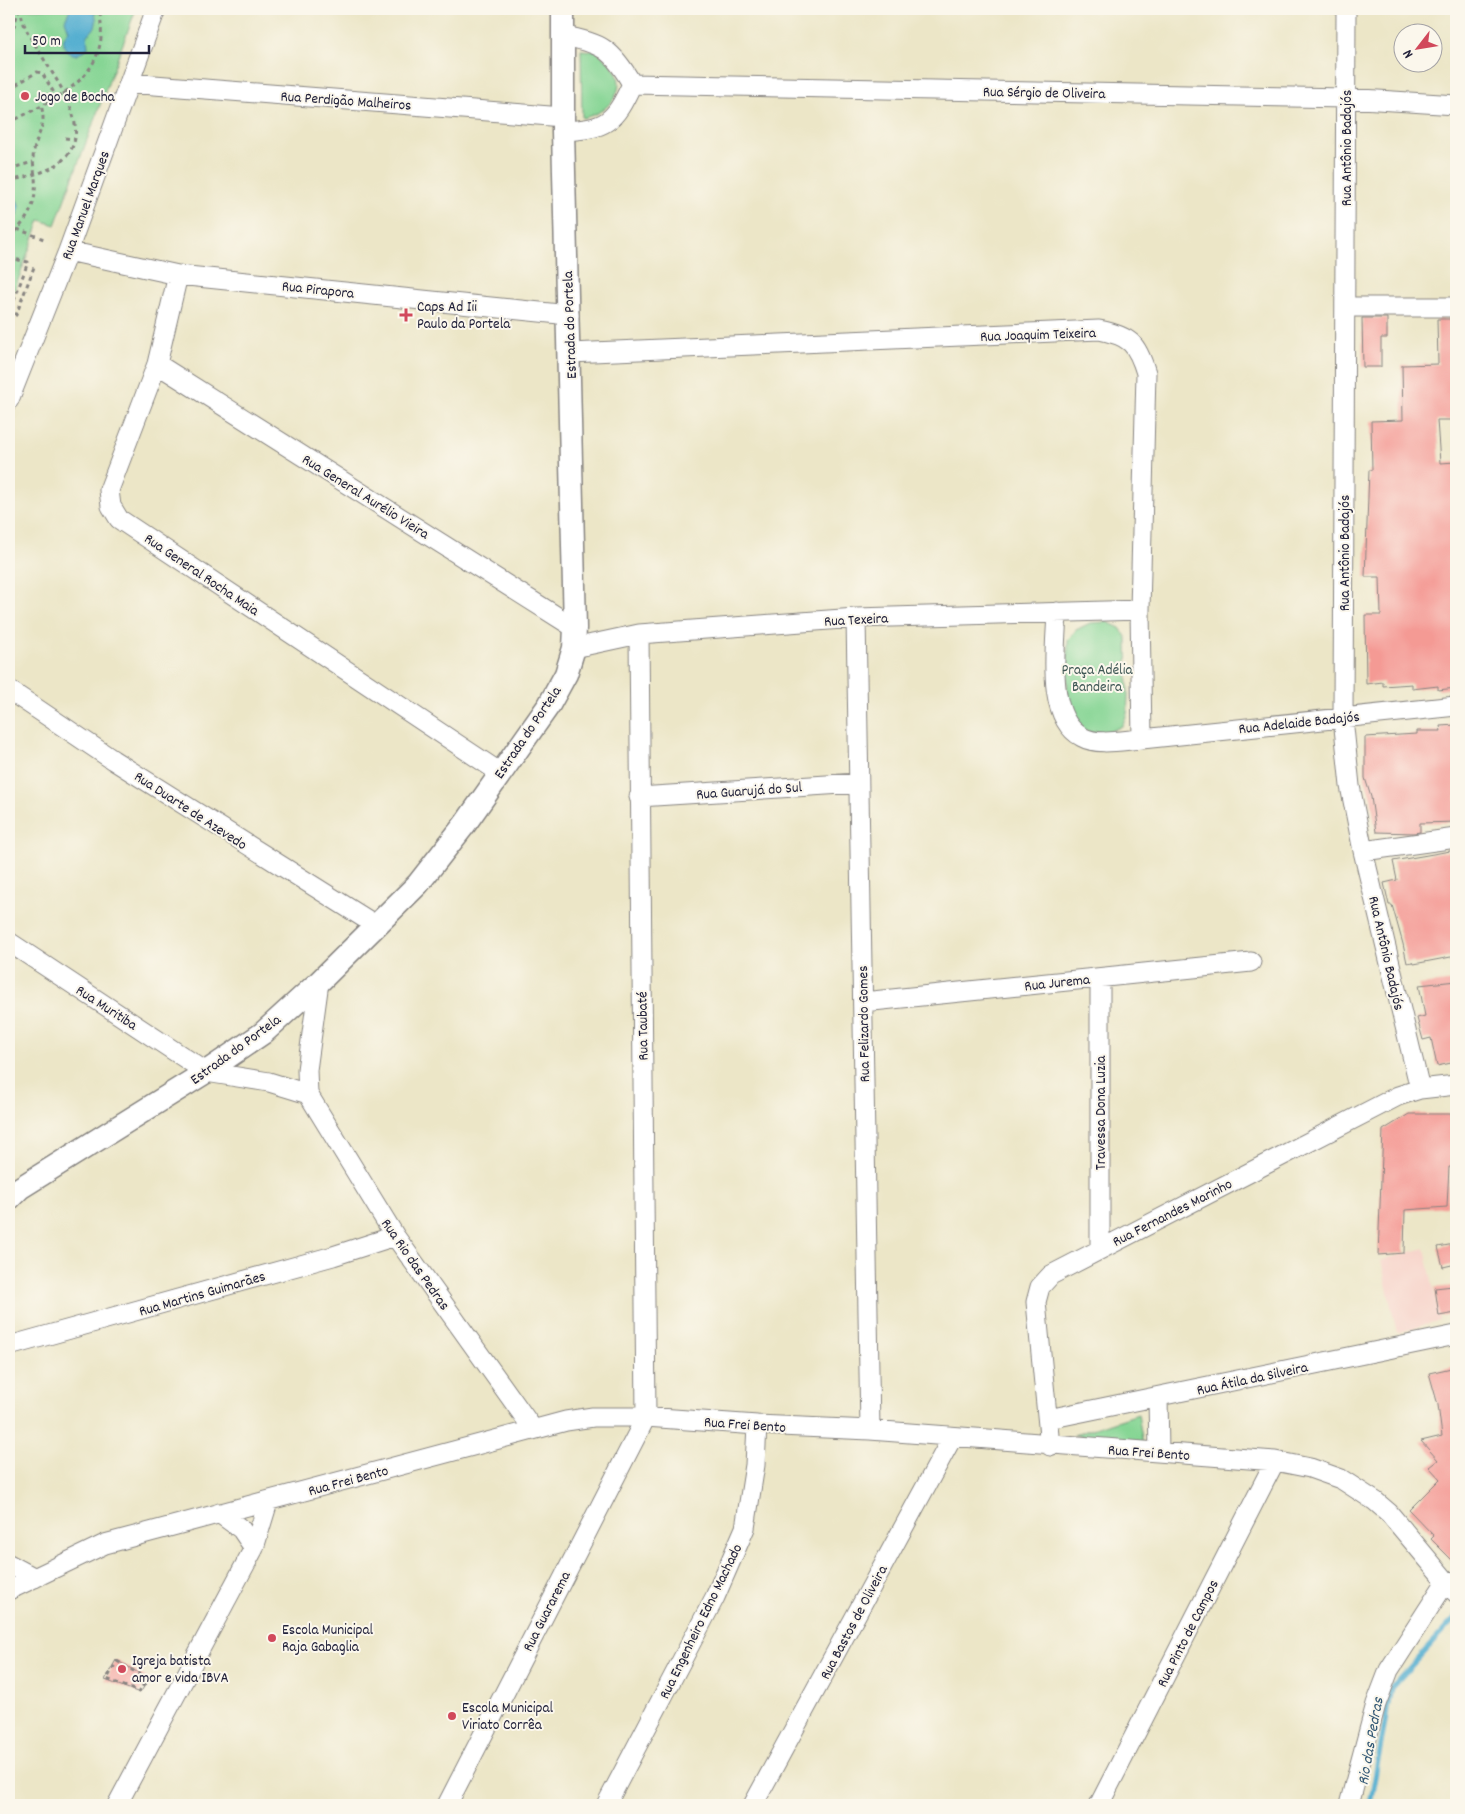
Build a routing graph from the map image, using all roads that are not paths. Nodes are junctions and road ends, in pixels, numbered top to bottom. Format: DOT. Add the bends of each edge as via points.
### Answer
graph roads {
  1 [pos="156,9"];
  2 [pos="563,9"];
  3 [pos="1346,9"];
  4 [pos="562,36"];
  5 [pos="129,84"];
  6 [pos="632,84"];
  7 [pos="1346,98"];
  8 [pos="1456,106"];
  9 [pos="563,124"];
  10 [pos="68,251"];
  11 [pos="178,275"];
  12 [pos="1346,307"];
  13 [pos="1456,307"];
  14 [pos="569,315"];
  15 [pos="570,353"];
  16 [pos="157,364"];
  17 [pos="9,400"];
  18 [pos="1140,610"];
  19 [pos="1057,612"];
  20 [pos="856,618"];
  21 [pos="639,634"];
  22 [pos="574,638"];
  23 [pos="9,690"];
  24 [pos="1456,706"];
  25 [pos="1343,718"];
  26 [pos="1142,739"];
  27 [pos="499,772"];
  28 [pos="858,783"];
  29 [pos="639,797"];
  30 [pos="1456,838"];
  31 [pos="1363,851"];
  32 [pos="377,926"];
  33 [pos="9,942"];
  34 [pos="1251,962"];
  35 [pos="1100,978"];
  36 [pos="318,982"];
  37 [pos="863,1002"];
  38 [pos="206,1072"];
  39 [pos="1456,1085"];
  40 [pos="1420,1089"];
  41 [pos="308,1094"];
  42 [pos="9,1198"];
  43 [pos="395,1236"];
  44 [pos="1100,1248"];
  45 [pos="1456,1335"];
  46 [pos="9,1346"];
  47 [pos="1158,1397"];
  48 [pos="646,1417"];
  49 [pos="1048,1419"];
  50 [pos="757,1425"];
  51 [pos="533,1429"];
  52 [pos="870,1430"];
  53 [pos="952,1438"];
  54 [pos="1050,1446"];
  55 [pos="1159,1452"];
  56 [pos="1275,1461"];
  57 [pos="268,1502"];
  58 [pos="219,1513"];
  59 [pos="254,1548"];
  60 [pos="9,1564"];
  61 [pos="35,1578"];
  62 [pos="1452,1588"];
  63 [pos="9,1590"];
  64 [pos="117,1805"];
  65 [pos="447,1805"];
  66 [pos="606,1805"];
  67 [pos="753,1805"];
  68 [pos="1099,1805"];
  69 [pos="1349,1805"];
  1 -- 5 [label="street, Rua Manuel Marques"];
  2 -- 4 [label="main road, Estrada do Portela"];
  3 -- 7 [label="street, Rua Antônio Badajós"];
  4 -- 6 [label="street" via="600,45 622,67"];
  4 -- 9 [label="main road, Estrada do Portela"];
  5 -- 9 [label="street, Rua Perdigão Malheiros"];
  5 -- 10 [label="street, Rua Manuel Marques"];
  6 -- 7 [label="street, Rua Sérgio de Oliveira"];
  6 -- 9 [label="street" via="620,110 597,128"];
  7 -- 8 [label="street, Rua Sérgio de Oliveira"];
  7 -- 12 [label="street, Rua Antônio Badajós"];
  9 -- 14 [label="main road, Estrada do Portela"];
  10 -- 11 [label="street, Rua Pirapora"];
  10 -- 17 [label="street, Rua Manuel Marques"];
  11 -- 14 [label="street, Rua Pirapora"];
  11 -- 16 [label="street, Rua General Rocha Maia"];
  12 -- 13 [label="street"];
  12 -- 25 [label="street, Rua Antônio Badajós"];
  14 -- 15 [label="main road, Estrada do Portela"];
  15 -- 18 [label="street, Rua Joaquim Teixeira" via="1099,330 1130,339 1141,355 1146,373"];
  15 -- 22 [label="main road, Estrada do Portela"];
  16 -- 22 [label="street, Rua General Aurélio Vieira"];
  16 -- 27 [label="street, Rua General Rocha Maia" via="109,490 111,506 119,519"];
  18 -- 19 [label="street, Rua Texeira"];
  18 -- 26 [label="street, Rua Joaquim Teixeira"];
  19 -- 20 [label="street, Rua Texeira"];
  19 -- 26 [label="street" via="1055,678 1064,720 1083,738 1106,742"];
  20 -- 21 [label="street, Rua Texeira"];
  20 -- 28 [label="street, Rua Felizardo Gomes"];
  21 -- 22 [label="street, Rua Texeira"];
  21 -- 29 [label="street, Rua Taubaté"];
  22 -- 27 [label="main road, Estrada do Portela" via="566,674 549,704"];
  23 -- 32 [label="street, Rua Duarte de Azevedo" via="113,760"];
  24 -- 25 [label="street, Rua Adelaide Badajós"];
  25 -- 26 [label="street, Rua Adelaide Badajós"];
  25 -- 31 [label="street, Rua Antônio Badajós" via="1350,786"];
  27 -- 32 [label="main road, Estrada do Portela" via="465,824 418,884"];
  28 -- 29 [label="street, Rua Guarujá do Sul"];
  28 -- 37 [label="street, Rua Felizardo Gomes"];
  29 -- 48 [label="street, Rua Taubaté"];
  30 -- 31 [label="street"];
  31 -- 40 [label="street, Rua Antônio Badajós"];
  32 -- 36 [label="main road, Estrada do Portela"];
  33 -- 38 [label="street, Rua Muritiba"];
  34 -- 35 [label="street, Rua Jurema"];
  35 -- 37 [label="street, Rua Jurema"];
  35 -- 44 [label="street, Travessa Dona Luzia"];
  36 -- 38 [label="main road, Estrada do Portela" via="263,1033"];
  36 -- 41 [label="street, Rua Rio das Pedras" via="307,1060"];
  37 -- 52 [label="street, Rua Felizardo Gomes"];
  38 -- 41 [label="street" via="269,1082"];
  38 -- 42 [label="main road, Estrada do Portela"];
  39 -- 40 [label="street, Rua Fernandes Marinho"];
  40 -- 44 [label="street, Rua Fernandes Marinho" via="1398,1096"];
  41 -- 43 [label="street, Rua Rio das Pedras"];
  43 -- 46 [label="street, Rua Martins Guimarães" via="324,1259"];
  43 -- 51 [label="street, Rua Rio das Pedras"];
  44 -- 49 [label="street, Rua Fernandes Marinho" via="1051,1275 1040,1287 1036,1302"];
  45 -- 47 [label="street, Rua Átila da Silveira"];
  47 -- 49 [label="street, Rua Átila da Silveira"];
  47 -- 55 [label="street"];
  48 -- 50 [label="street, Rua Frei Bento"];
  48 -- 51 [label="street, Rua Frei Bento" via="566,1420"];
  48 -- 65 [label="street, Rua Guararema"];
  49 -- 54 [label="street, Rua Fernandes Marinho"];
  50 -- 52 [label="street, Rua Frei Bento"];
  50 -- 66 [label="street, Rua Engenheiro Edno Machado" via="755,1465 745,1528 715,1597"];
  51 -- 57 [label="street, Rua Frei Bento"];
  52 -- 53 [label="street, Rua Frei Bento"];
  53 -- 54 [label="street, Rua Frei Bento"];
  53 -- 67 [label="street, Rua Bastos de Oliveira"];
  54 -- 55 [label="street, Rua Frei Bento"];
  55 -- 56 [label="street, Rua Frei Bento"];
  56 -- 62 [label="street, Rua Frei Bento" via="1310,1468 1341,1480 1376,1501 1390,1513"];
  56 -- 68 [label="street, Rua Pinto de Campos"];
  57 -- 58 [label="street, Rua Frei Bento"];
  57 -- 59 [label="street"];
  58 -- 59 [label="street" via="240,1528"];
  58 -- 61 [label="street, Rua Frei Bento" via="105,1544"];
  59 -- 64 [label="street"];
  60 -- 61 [label="street"];
  61 -- 63 [label="street, Rua Frei Bento"];
  62 -- 69 [label="street" via="1389,1670 1376,1704"];
}
